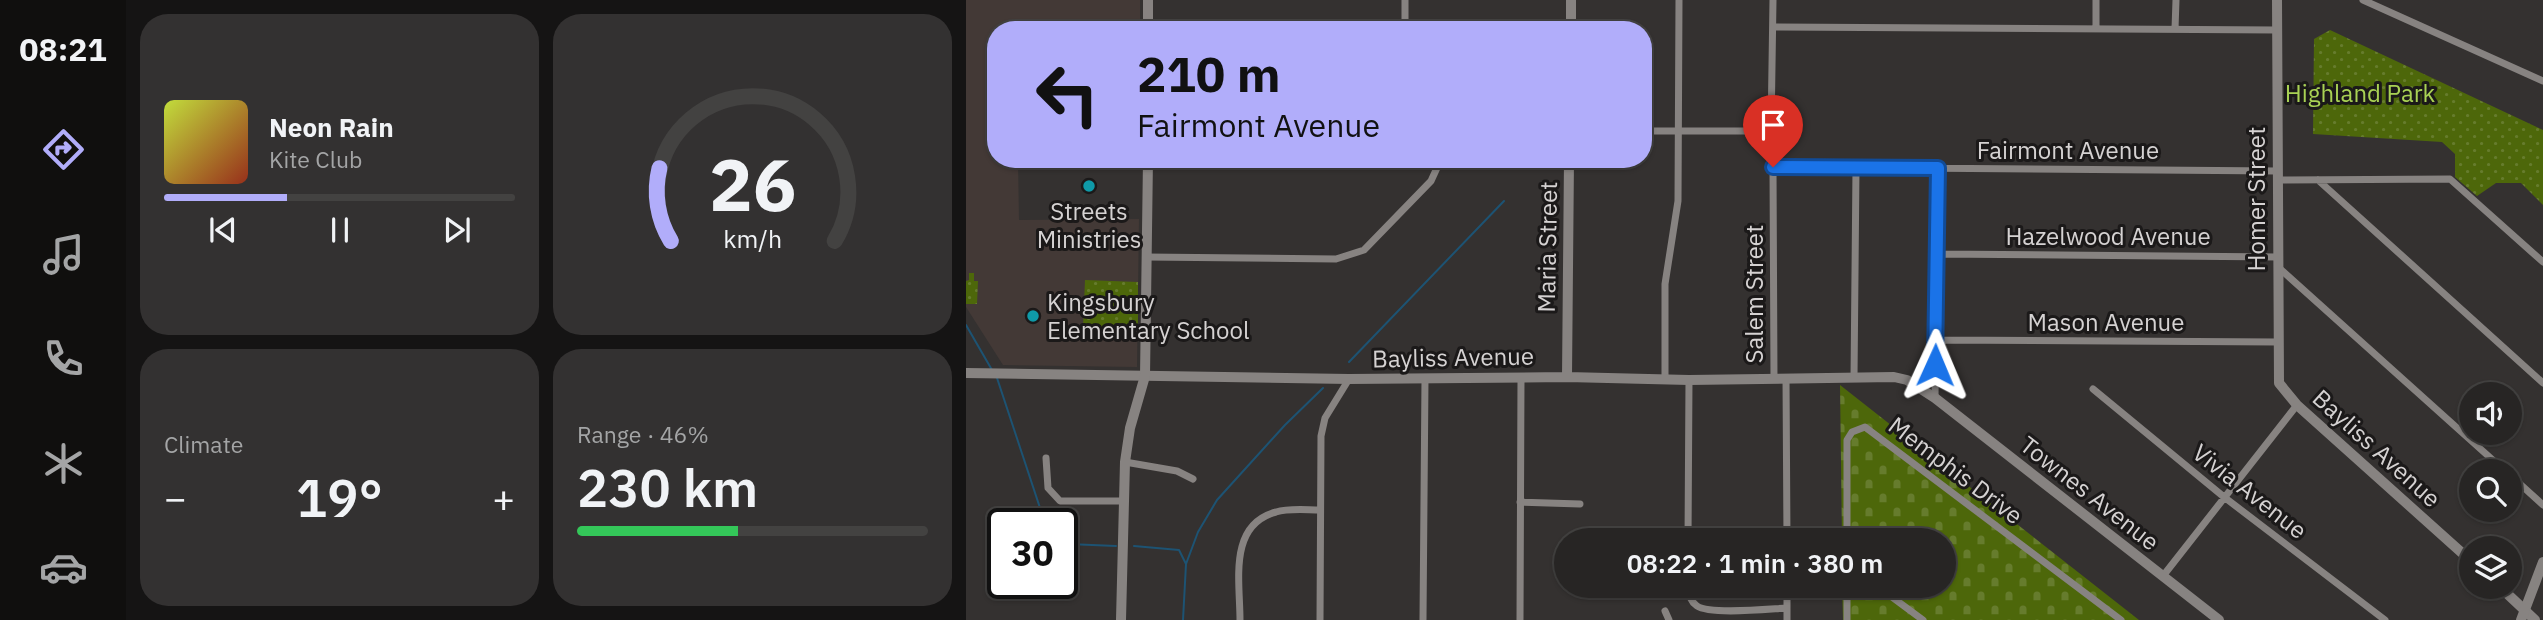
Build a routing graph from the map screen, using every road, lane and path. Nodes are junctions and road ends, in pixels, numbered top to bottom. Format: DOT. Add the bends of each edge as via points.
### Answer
graph roads {
  1 [pos="1148,0"];
  2 [pos="1405,0"];
  3 [pos="1571,0"];
  4 [pos="1679,0"];
  5 [pos="1773,0"];
  6 [pos="2096,0"];
  7 [pos="2176,0"];
  8 [pos="2277,0"];
  9 [pos="2363,0"];
  10 [pos="1148,21"];
  11 [pos="1405,21"];
  12 [pos="1571,21"];
  13 [pos="1773,27"];
  14 [pos="2096,28"];
  15 [pos="2175,29"];
  16 [pos="2276,30"];
  17 [pos="2543,81"];
  18 [pos="1652,131"];
  19 [pos="1677,131"];
  20 [pos="1770,131"];
  21 [pos="1773,167"];
  22 [pos="1148,168"];
  23 [pos="1437,168"];
  24 [pos="1569,168"];
  25 [pos="1856,168"];
  26 [pos="1938,168"];
  27 [pos="2277,176"];
  28 [pos="2318,180"];
  29 [pos="1937,254"];
  30 [pos="1146,257"];
  31 [pos="2543,261"];
  32 [pos="2278,262"];
  33 [pos="1936,340"];
  34 [pos="2277,342"];
  35 [pos="966,373"];
  36 [pos="1145,376"];
  37 [pos="1567,377"];
  38 [pos="1854,377"];
  39 [pos="1786,378"];
  40 [pos="1349,379"];
  41 [pos="1425,379"];
  42 [pos="1521,379"];
  43 [pos="1774,379"];
  44 [pos="1665,380"];
  45 [pos="1689,380"];
  46 [pos="2543,383"];
  47 [pos="2093,389"];
  48 [pos="2287,395"];
  49 [pos="1935,398"];
  50 [pos="2297,405"];
  51 [pos="1046,458"];
  52 [pos="2492,459"];
  53 [pos="1125,462"];
  54 [pos="1193,479"];
  55 [pos="2522,486"];
  56 [pos="2224,496"];
  57 [pos="1122,501"];
  58 [pos="1520,502"];
  59 [pos="1580,504"];
  60 [pos="2543,505"];
  61 [pos="1320,510"];
  62 [pos="1688,528"];
  63 [pos="1787,528"];
  64 [pos="1847,528"];
  65 [pos="2459,550"];
  66 [pos="2543,562"];
  67 [pos="2163,576"];
  68 [pos="1691,598"];
  69 [pos="1787,598"];
  70 [pos="1847,598"];
  71 [pos="1893,598"];
  72 [pos="2510,599"];
  73 [pos="1787,608"];
  74 [pos="1665,611"];
  75 [pos="2523,615"];
  76 [pos="1121,620"];
  77 [pos="1240,620"];
  78 [pos="1320,620"];
  79 [pos="1423,620"];
  80 [pos="1520,620"];
  81 [pos="1669,620"];
  82 [pos="1787,620"];
  83 [pos="1847,620"];
  84 [pos="1923,620"];
  85 [pos="2122,620"];
  86 [pos="2219,620"];
  87 [pos="2385,620"];
  88 [pos="2535,620"];
  1 -- 10 [label="main road"];
  2 -- 11 [label="street"];
  3 -- 12 [label="street"];
  4 -- 19 [label="street"];
  5 -- 13 [label="street, Salem Street"];
  6 -- 14 [label="street"];
  7 -- 15 [label="street"];
  8 -- 16 [label="street, Homer Street"];
  9 -- 17 [label="street"];
  13 -- 14 [label="street"];
  13 -- 20 [label="street, Salem Street"];
  14 -- 15 [label="street"];
  15 -- 16 [label="street"];
  16 -- 27 [label="street, Homer Street"];
  18 -- 19 [label="street"];
  19 -- 20 [label="street"];
  19 -- 44 [label="street" via="1678,201 1665,284"];
  20 -- 21 [label="street, Salem Street"];
  21 -- 25 [label="street, Fairmont Avenue"];
  21 -- 43 [label="street, Salem Street"];
  22 -- 30 [label="main road"];
  23 -- 30 [label="street" via="1431,181 1364,250 1350,255 1336,259"];
  24 -- 37 [label="street, Maria Street"];
  25 -- 26 [label="street, Fairmont Avenue"];
  25 -- 38 [label="street"];
  26 -- 27 [label="street, Fairmont Avenue"];
  26 -- 29 [label="street"];
  27 -- 28 [label="street, Fairmont Avenue"];
  27 -- 32 [label="street, Homer Street"];
  28 -- 31 [label="street, Fairmont Avenue" via="2449,179"];
  28 -- 46 [label="street"];
  29 -- 32 [label="street, Hazelwood Avenue"];
  29 -- 33 [label="street"];
  30 -- 36 [label="main road"];
  32 -- 34 [label="street, Homer Street"];
  32 -- 52 [label="street"];
  33 -- 34 [label="street, Mason Avenue"];
  33 -- 49 [label="street"];
  34 -- 48 [label="street, Homer Street" via="2278,378"];
  35 -- 36 [label="street, Bayliss Avenue"];
  36 -- 40 [label="street, Bayliss Avenue"];
  36 -- 53 [label="main road"];
  37 -- 42 [label="street, Bayliss Avenue"];
  37 -- 44 [label="street, Bayliss Avenue"];
  38 -- 39 [label="street, Bayliss Avenue"];
  38 -- 49 [label="street, Bayliss Avenue" via="1907,380"];
  39 -- 43 [label="street, Bayliss Avenue"];
  39 -- 63 [label="street, Salem Street"];
  40 -- 41 [label="street, Bayliss Avenue"];
  40 -- 61 [label="street" via="1323,427"];
  41 -- 42 [label="street, Bayliss Avenue"];
  41 -- 79 [label="street"];
  42 -- 58 [label="street"];
  43 -- 45 [label="street, Bayliss Avenue"];
  44 -- 45 [label="street, Bayliss Avenue"];
  45 -- 62 [label="street"];
  47 -- 56 [label="street, Vivia Avenue"];
  48 -- 50 [label="street, Bayliss Avenue"];
  49 -- 67 [label="street, Townes Avenue"];
  50 -- 56 [label="street"];
  50 -- 65 [label="street, Bayliss Avenue"];
  51 -- 57 [label="street" via="1048,488 1060,500"];
  53 -- 54 [label="street" via="1177,471"];
  53 -- 57 [label="main road"];
  55 -- 60 [label="street"];
  56 -- 67 [label="street"];
  56 -- 87 [label="street, Vivia Avenue"];
  57 -- 76 [label="main road"];
  58 -- 59 [label="street"];
  58 -- 80 [label="street"];
  61 -- 77 [label="street" via="1277,511 1246,532 1241,546"];
  61 -- 78 [label="street"];
  64 -- 85 [label="street, Memphis Drive" via="1847,440 1852,432 1865,427"];
  66 -- 75 [label="main road"];
  67 -- 86 [label="street, Townes Avenue"];
  68 -- 73 [label="street" via="1709,611"];
  69 -- 73 [label="street"];
  70 -- 83 [label="street"];
  71 -- 84 [label="street"];
  72 -- 75 [label="street"];
  73 -- 82 [label="street"];
  74 -- 81 [label="street"];
  75 -- 88 [label="street"];
}
